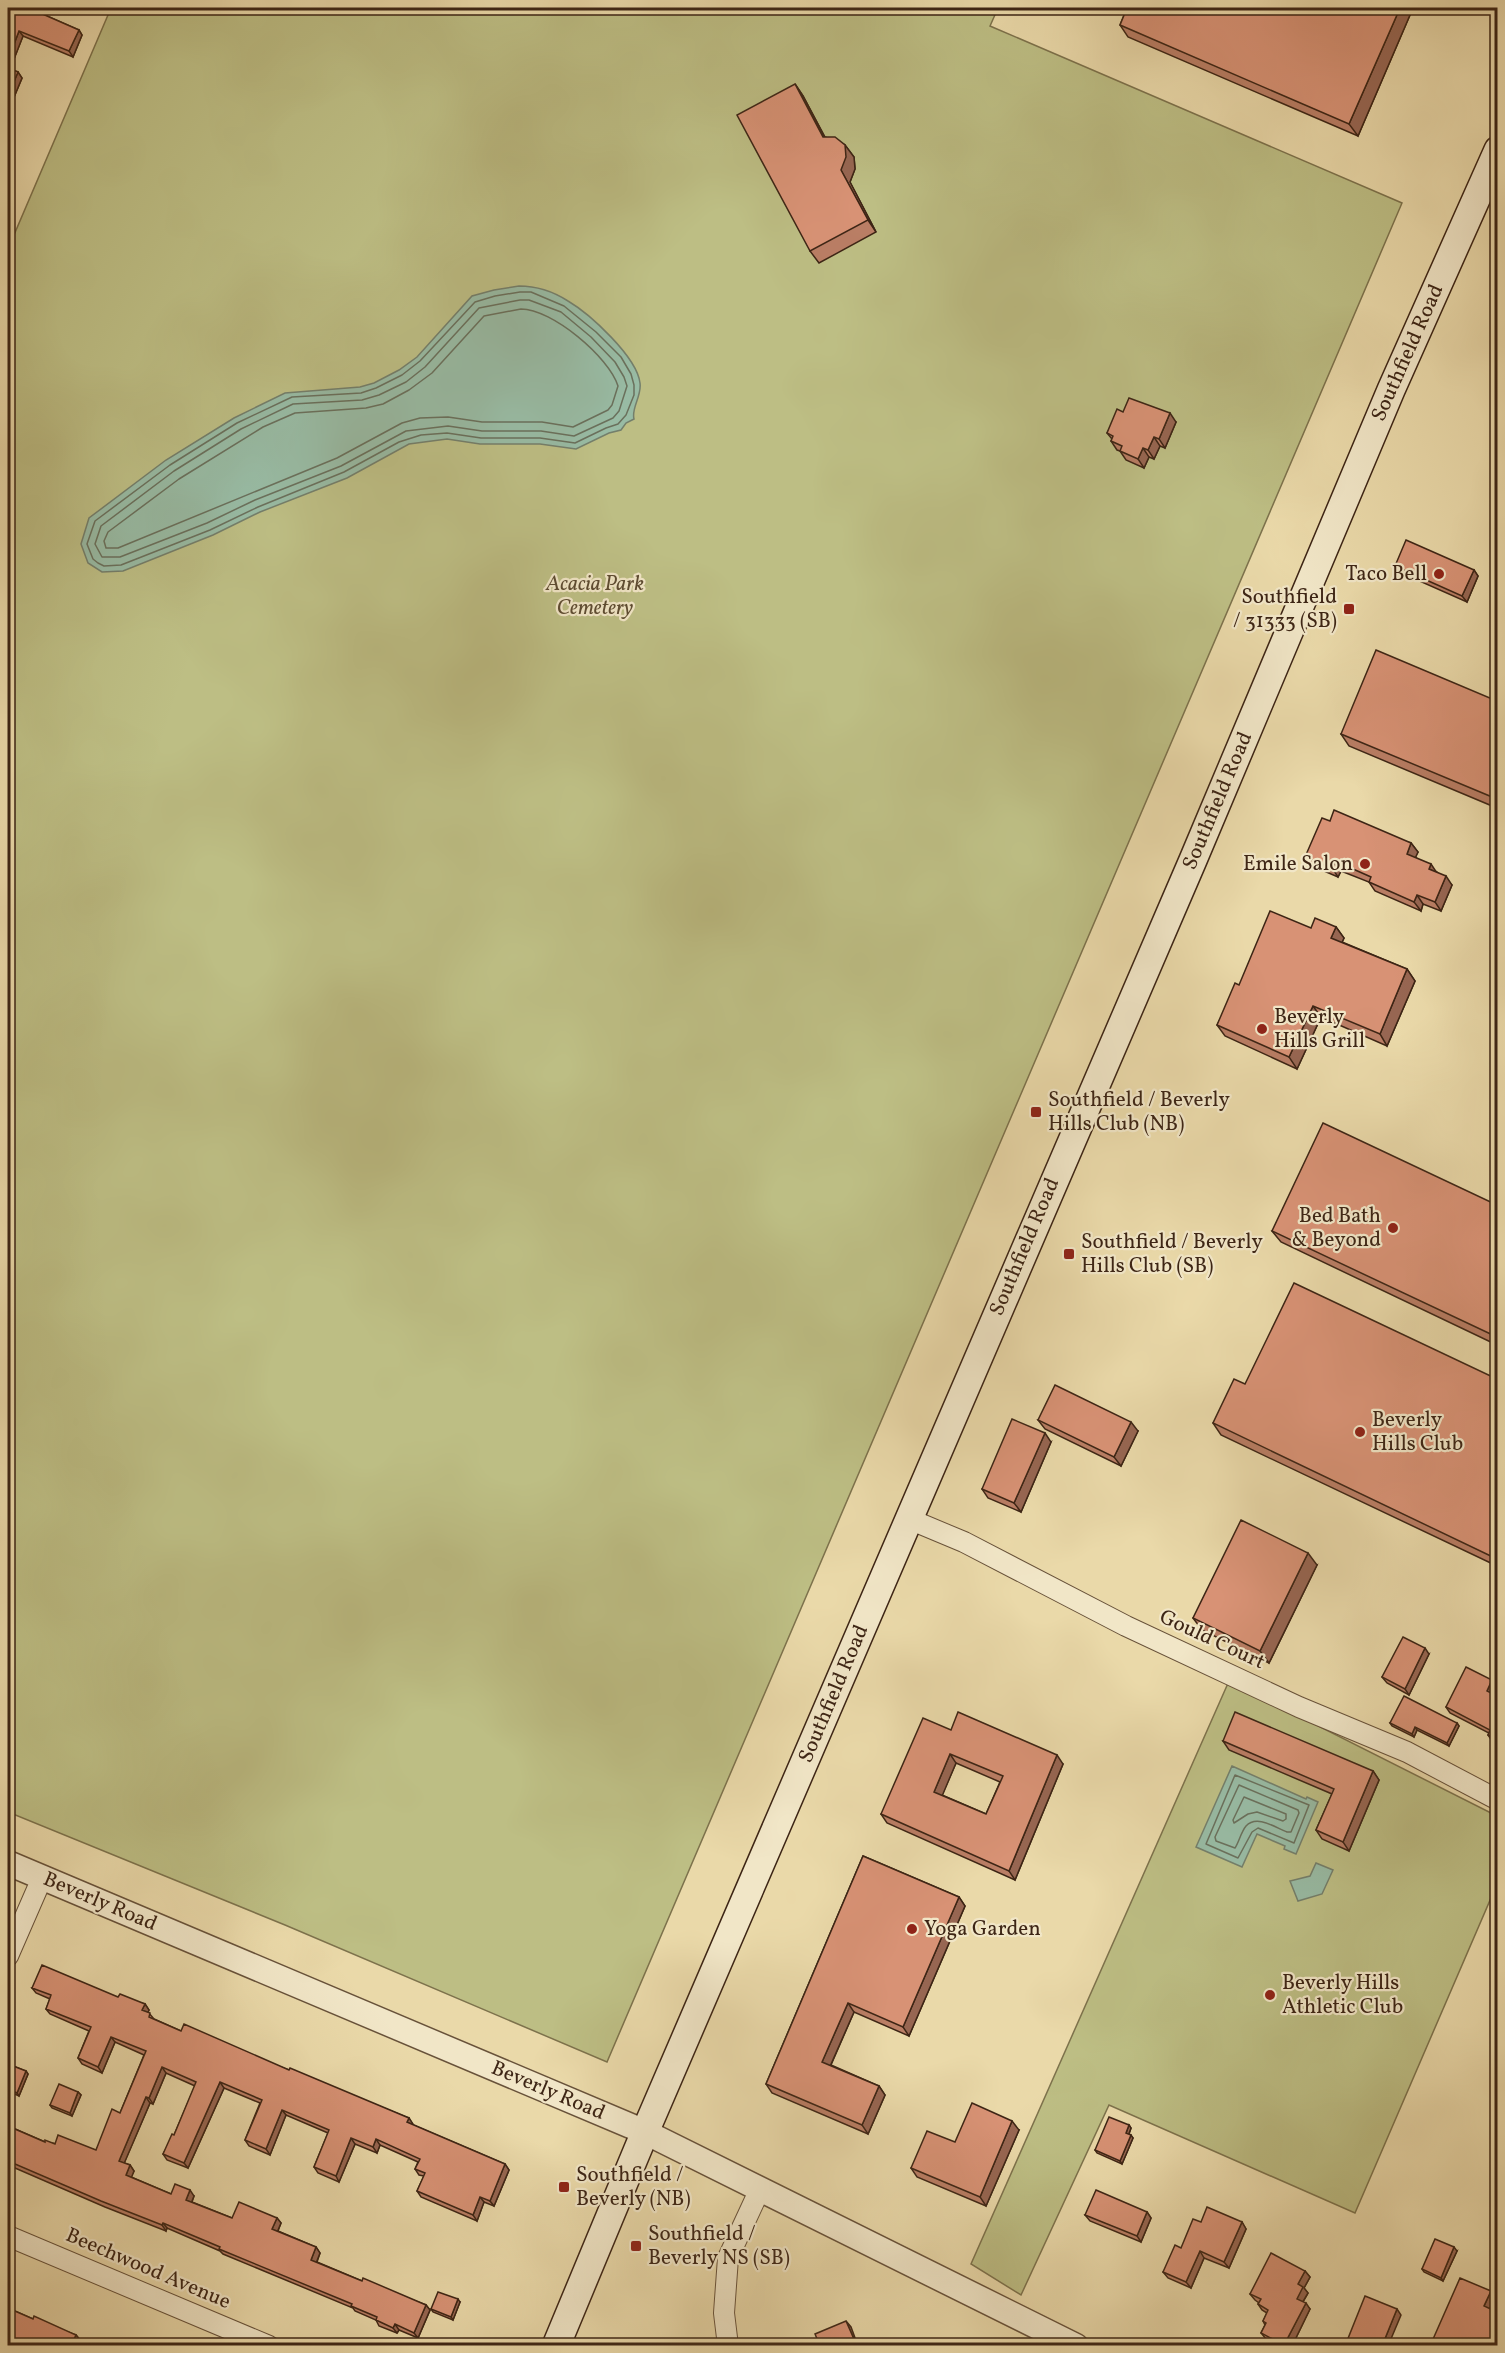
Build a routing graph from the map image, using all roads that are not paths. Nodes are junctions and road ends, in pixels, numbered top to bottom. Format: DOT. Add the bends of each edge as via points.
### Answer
graph roads {
  1 [pos="1497,150"];
  2 [pos="909,1519"];
  3 [pos="1497,1800"];
  4 [pos="8,1863"];
  5 [pos="42,1878"];
  6 [pos="8,1956"];
  7 [pos="645,2132"];
  8 [pos="760,2188"];
  9 [pos="8,2236"];
  10 [pos="269,2346"];
  11 [pos="556,2346"];
  12 [pos="728,2346"];
  13 [pos="1076,2346"];
  1 -- 2 [label="main road, Southfield Road" via="1390,390 1197,851"];
  2 -- 3 [label="street, Gould Court" via="964,1542 1136,1631 1407,1752"];
  2 -- 7 [label="main road, Southfield Road"];
  4 -- 5 [label="street, Beverly Road"];
  5 -- 6 [label="street"];
  5 -- 7 [label="street, Beverly Road"];
  7 -- 8 [label="street, Beverly Road"];
  7 -- 11 [label="main road, Southfield Road"];
  8 -- 12 [label="street" via="729,2258 724,2313"];
  8 -- 13 [label="street, Beverly Road"];
  9 -- 10 [label="street, Beechwood Avenue"];
}
